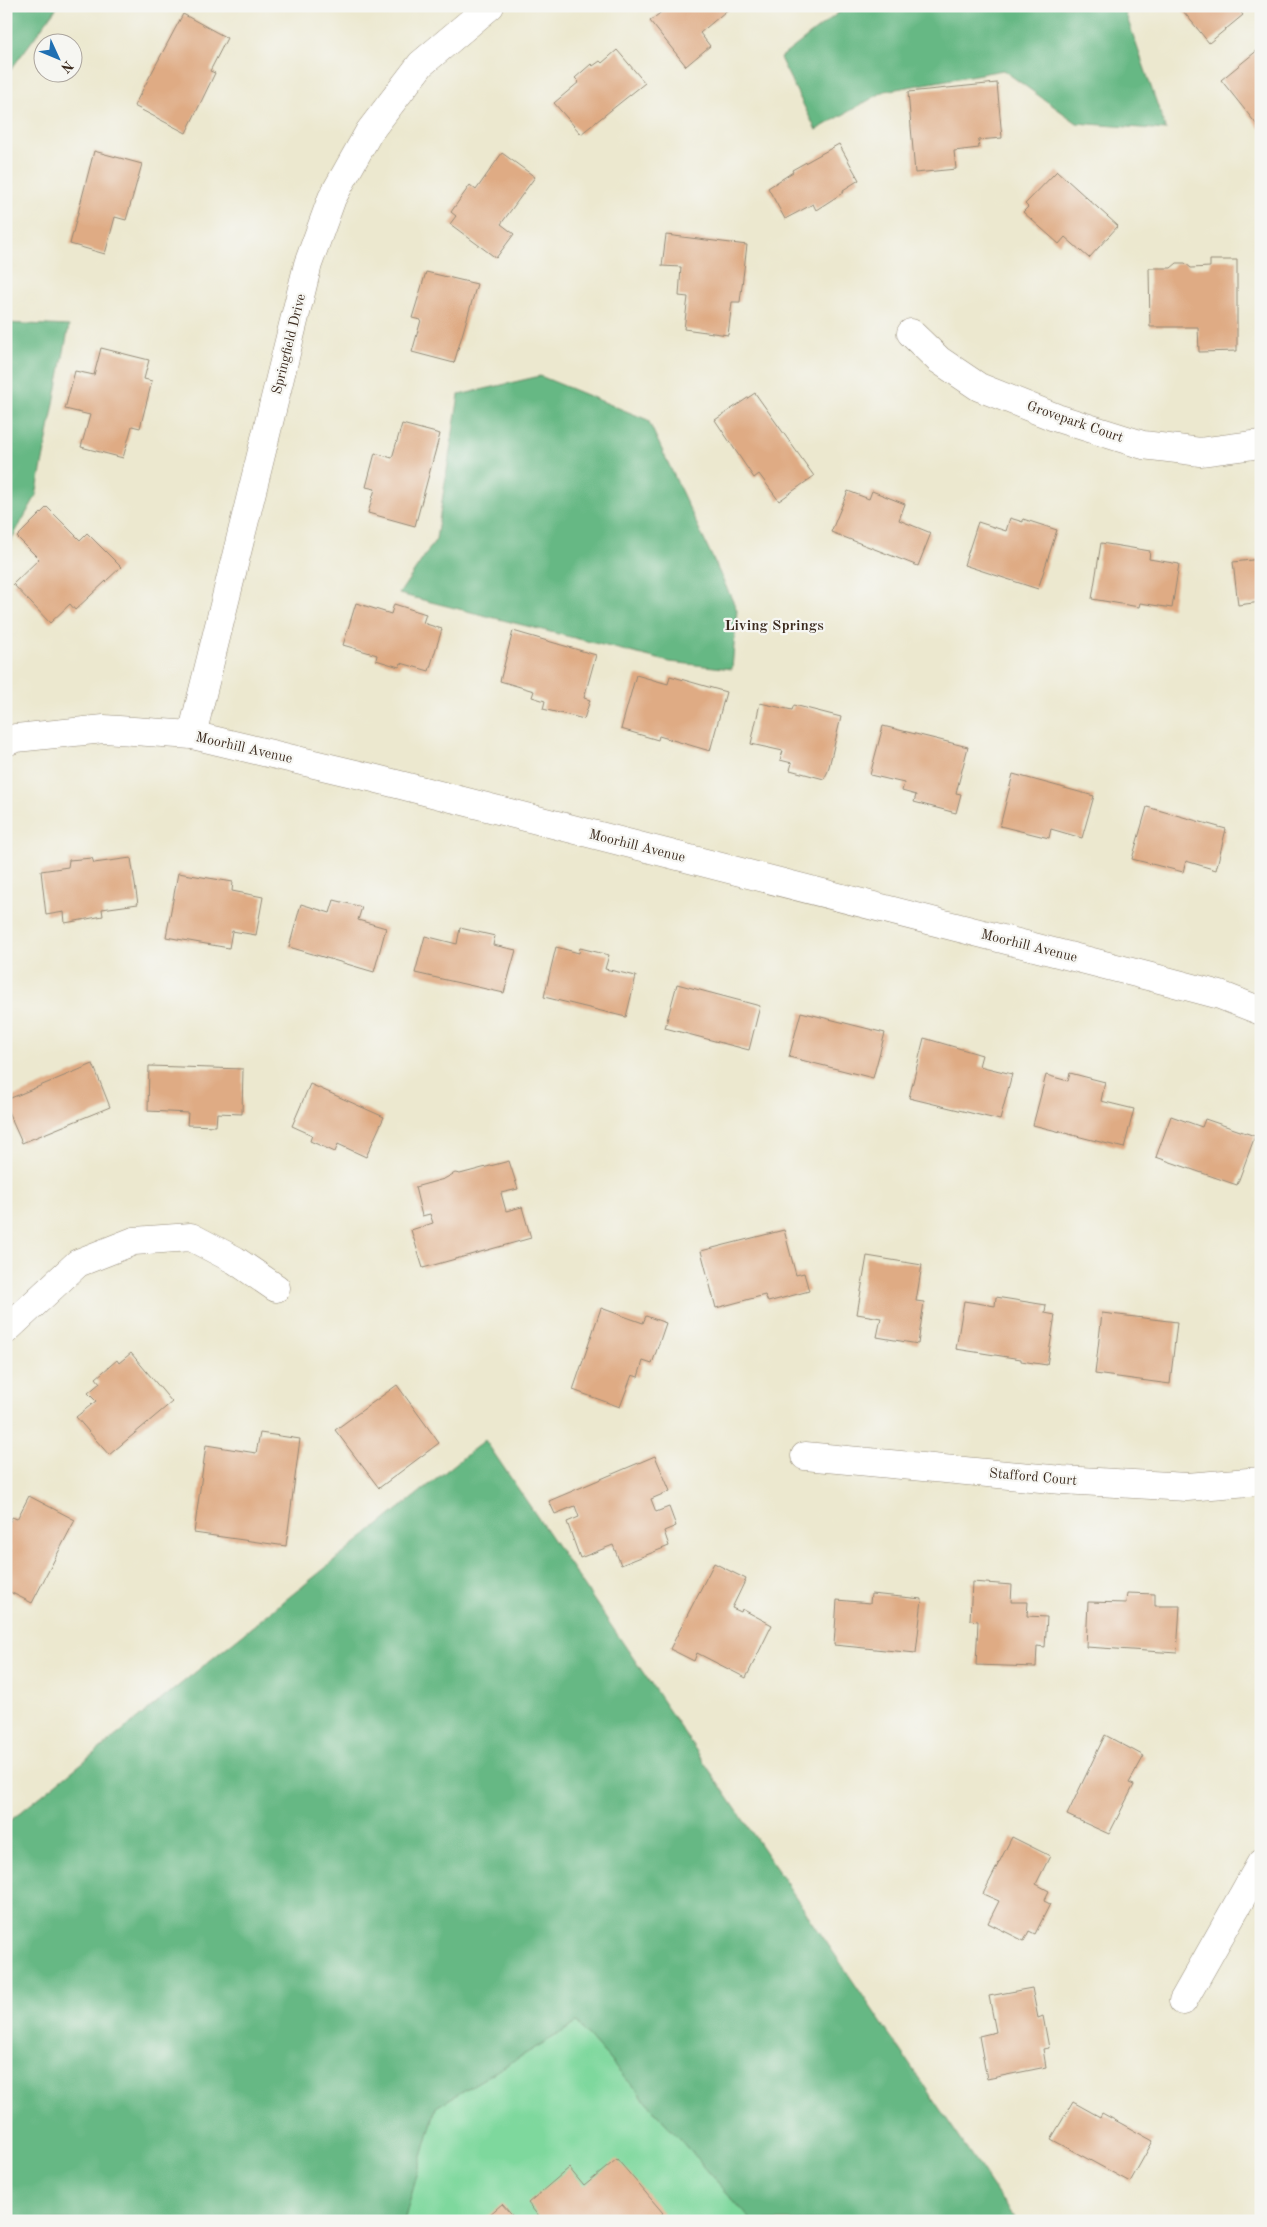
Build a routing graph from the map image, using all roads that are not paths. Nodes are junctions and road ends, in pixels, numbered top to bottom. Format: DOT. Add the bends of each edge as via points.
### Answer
graph roads {
  1 [pos="490,6"];
  2 [pos="911,332"];
  3 [pos="1261,444"];
  4 [pos="192,735"];
  5 [pos="6,742"];
  6 [pos="1261,1011"];
  7 [pos="276,1288"];
  8 [pos="6,1330"];
  9 [pos="806,1456"];
  10 [pos="1261,1481"];
  11 [pos="1261,1863"];
  12 [pos="1183,2001"];
  1 -- 4 [label="street, Springfield Drive" via="421,64 369,132 332,198 308,264"];
  2 -- 3 [label="street, Grovepark Court" via="939,360 979,387 1057,418 1143,445 1200,452"];
  4 -- 5 [label="street, Moorhill Avenue" via="104,729 16,738"];
  4 -- 6 [label="street, Moorhill Avenue" via="373,778 1167,981 1220,995"];
  7 -- 8 [label="street" via="236,1260 191,1237 134,1240 78,1263"];
  9 -- 10 [label="street, Stafford Court" via="1044,1479 1187,1488"];
  11 -- 12 [label="street"];
}
